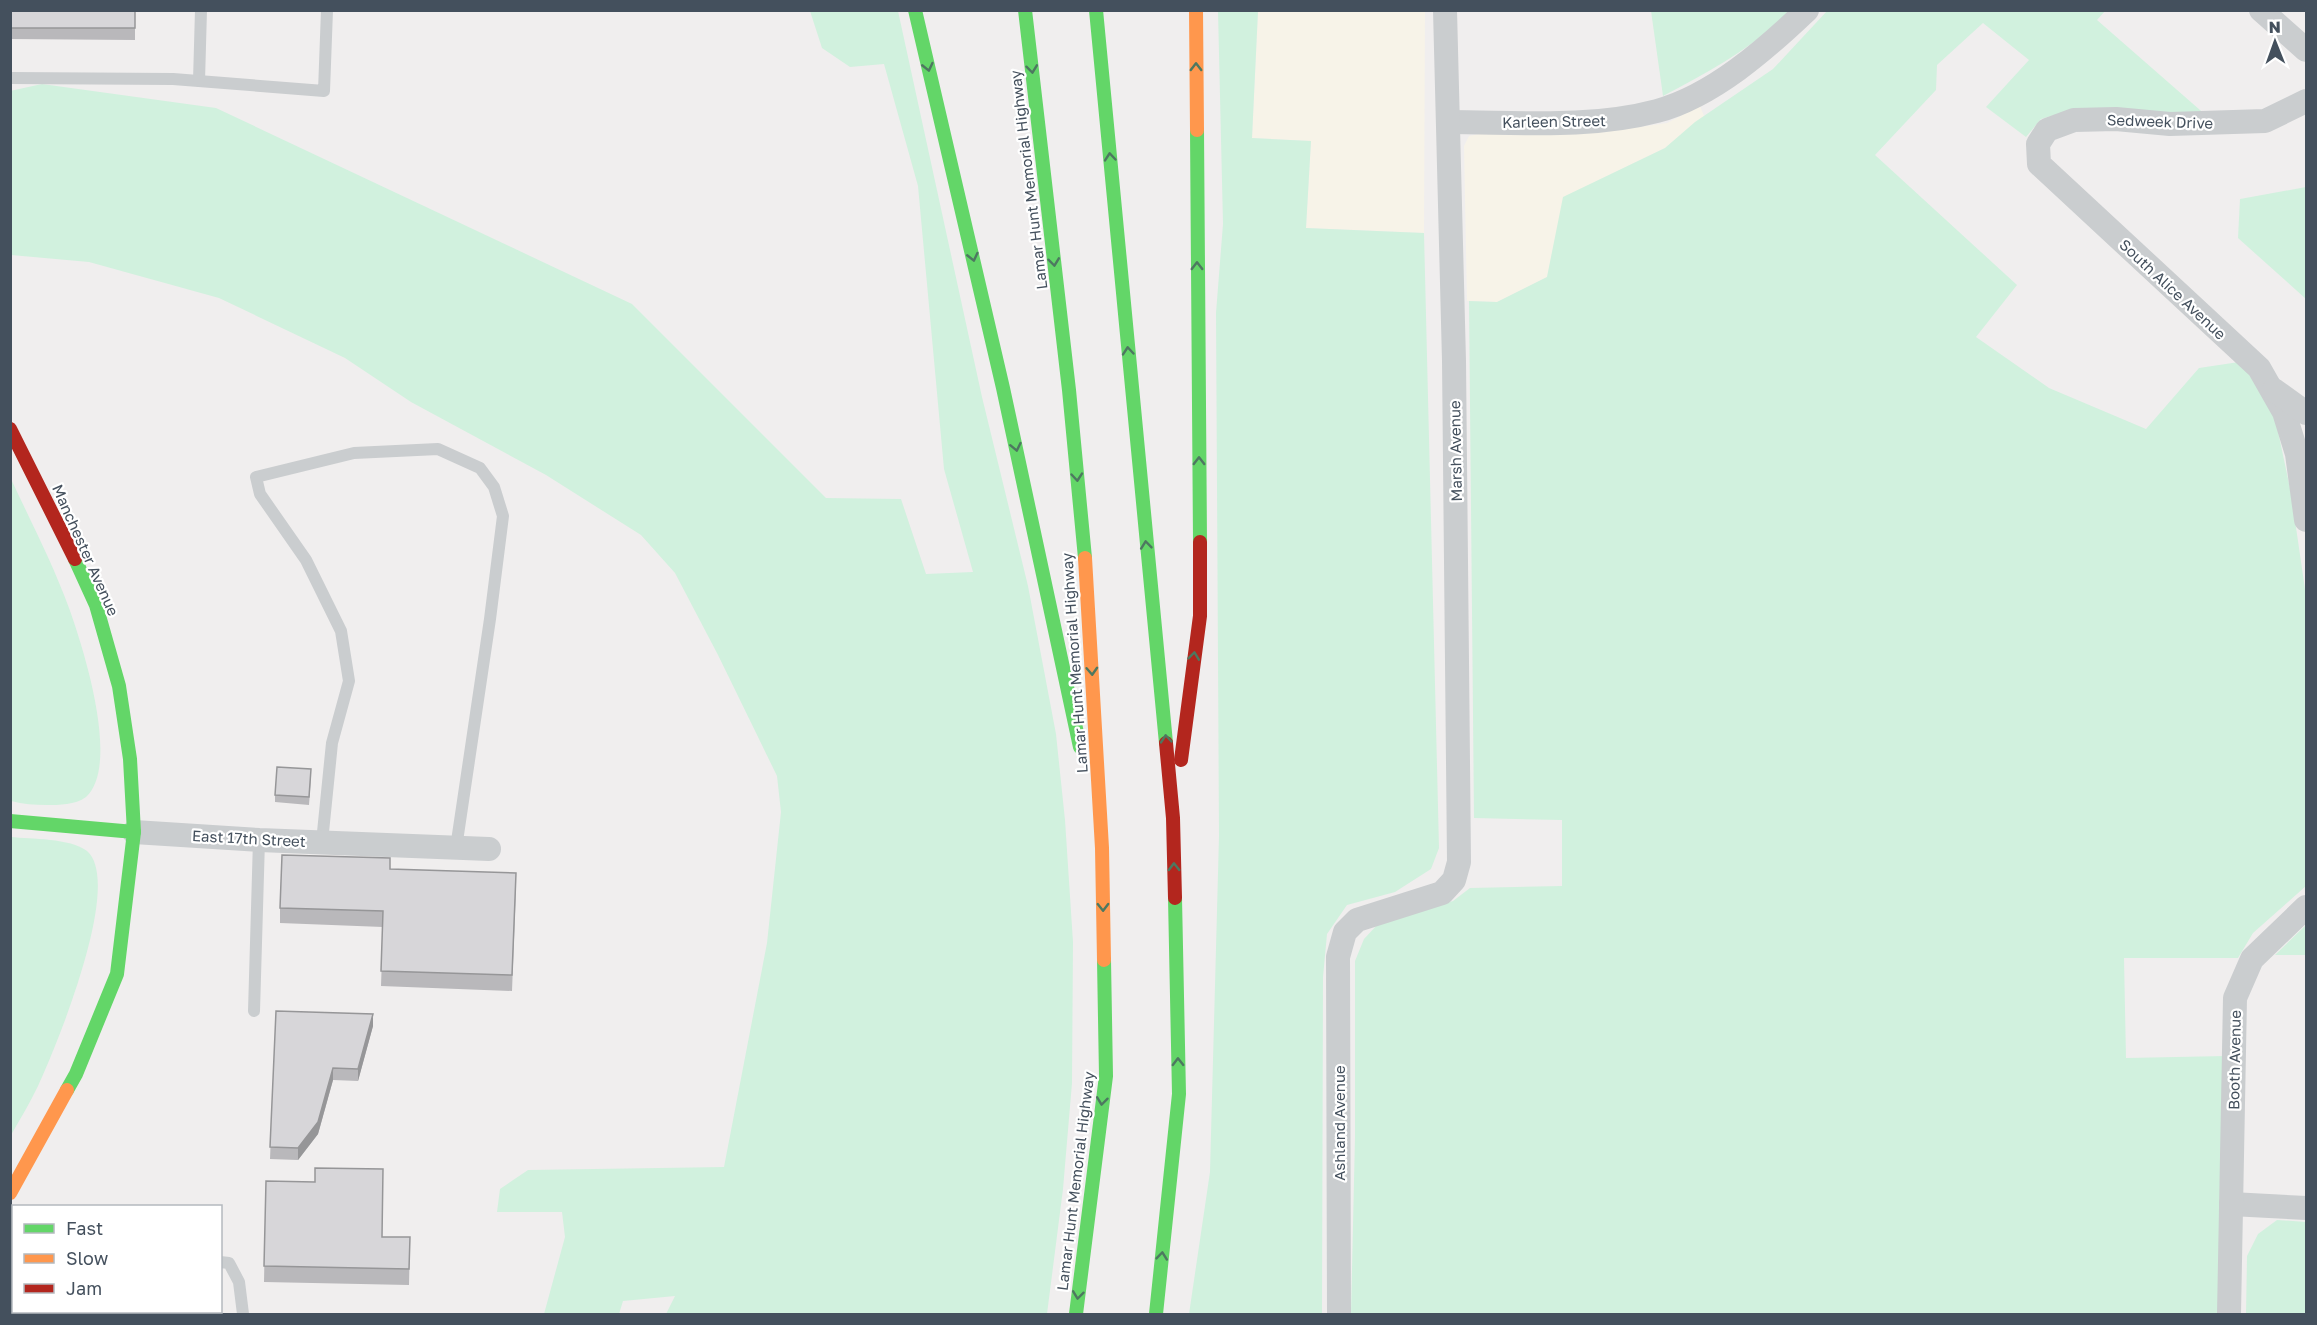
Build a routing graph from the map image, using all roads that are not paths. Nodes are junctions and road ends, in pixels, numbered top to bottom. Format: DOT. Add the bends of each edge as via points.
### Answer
graph roads {
  1 [pos="201,10"];
  2 [pos="327,10"];
  3 [pos="915,10"];
  4 [pos="1025,10"];
  5 [pos="1096,10"];
  6 [pos="1196,10"];
  7 [pos="1444,10"];
  8 [pos="1807,10"];
  9 [pos="2261,10"];
  10 [pos="2307,50"];
  11 [pos="10,78"];
  12 [pos="199,81"];
  13 [pos="2307,101"];
  14 [pos="1448,122"];
  15 [pos="2039,164"];
  16 [pos="2270,387"];
  17 [pos="2307,413"];
  18 [pos="10,429"];
  19 [pos="2307,520"];
  20 [pos="1173,818"];
  21 [pos="10,821"];
  22 [pos="134,832"];
  23 [pos="259,840"];
  24 [pos="322,842"];
  25 [pos="456,848"];
  26 [pos="1102,848"];
  27 [pos="489,849"];
  28 [pos="2307,907"];
  29 [pos="1345,932"];
  30 [pos="254,1011"];
  31 [pos="10,1193"];
  32 [pos="2231,1204"];
  33 [pos="2307,1208"];
  34 [pos="222,1262"];
  35 [pos="243,1314"];
  36 [pos="1076,1314"];
  37 [pos="1156,1314"];
  38 [pos="1339,1314"];
  39 [pos="2229,1314"];
  1 -- 12 [label="lane"];
  2 -- 12 [label="lane" via="324,91"];
  3 -- 26 [label="main road, one-way" via="1003,388"];
  4 -- 26 [label="main road, Lamar Hunt Memorial Highway, one-way" via="1088,592"];
  20 -- 5 [label="main road, one-way"];
  20 -- 6 [label="main road, one-way" via="1200,616"];
  7 -- 14 [label="street, Marsh Avenue"];
  8 -- 14 [label="street, Karleen Street" via="1776,39 1709,89 1658,111 1594,122"];
  9 -- 10 [label="street"];
  11 -- 12 [label="lane"];
  13 -- 15 [label="street, Sedweek Drive" via="2265,121 2170,124 2074,120 2047,130 2038,144"];
  14 -- 29 [label="street, Marsh Avenue" via="1459,862 1454,880 1442,893 1357,920"];
  15 -- 16 [label="street, South Alice Avenue" via="2259,368"];
  16 -- 17 [label="street, South Alice Avenue"];
  16 -- 19 [label="street" via="2284,412 2297,454"];
  18 -- 22 [label="main road, Manchester Avenue" via="96,606 119,686 130,759"];
  37 -- 20 [label="main road, one-way" via="1179,1094"];
  21 -- 22 [label="main road, East 17th Street"];
  22 -- 23 [label="street, East 17th Street"];
  22 -- 31 [label="main road, Manchester Avenue" via="117,974 76,1074"];
  23 -- 24 [label="street, East 17th Street"];
  23 -- 30 [label="lane"];
  24 -- 25 [label="street, East 17th Street"];
  24 -- 25 [label="lane" via="332,743 349,681 341,631 306,560 260,494 256,477 354,453 438,449 480,468 494,487 503,516"];
  25 -- 27 [label="street, East 17th Street"];
  26 -- 36 [label="main road, Lamar Hunt Memorial Highway, one-way" via="1106,1076"];
  28 -- 32 [label="street, Booth Avenue" via="2252,959 2235,998"];
  29 -- 38 [label="street, Ashland Avenue" via="1338,957"];
  32 -- 33 [label="street"];
  32 -- 39 [label="street, Booth Avenue"];
  34 -- 35 [label="lane" via="229,1263 239,1282"];
}
